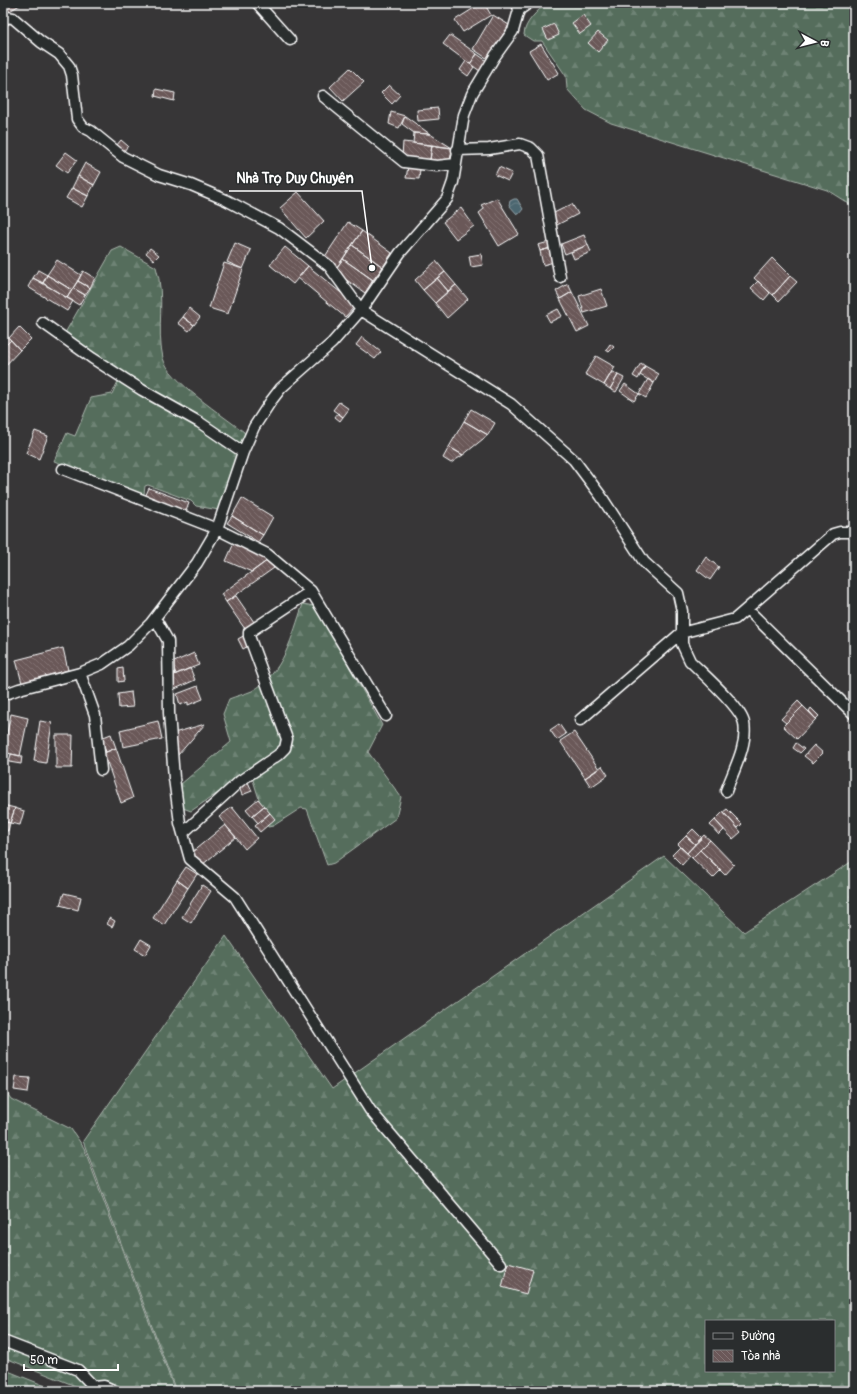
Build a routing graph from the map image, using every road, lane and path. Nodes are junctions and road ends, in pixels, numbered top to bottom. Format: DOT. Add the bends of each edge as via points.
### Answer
graph roads {
  1 [pos="257,3"];
  2 [pos="529,3"];
  3 [pos="518,7"];
  4 [pos="3,20"];
  5 [pos="290,40"];
  6 [pos="323,96"];
  7 [pos="457,150"];
  8 [pos="455,164"];
  9 [pos="560,277"];
  10 [pos="361,310"];
  11 [pos="43,323"];
  12 [pos="244,452"];
  13 [pos="63,469"];
  14 [pos="217,529"];
  15 [pos="854,532"];
  16 [pos="311,591"];
  17 [pos="747,609"];
  18 [pos="155,618"];
  19 [pos="681,633"];
  20 [pos="80,673"];
  21 [pos="3,695"];
  22 [pos="854,714"];
  23 [pos="386,716"];
  24 [pos="580,720"];
  25 [pos="102,770"];
  26 [pos="726,790"];
  27 [pos="182,833"];
  28 [pos="501,1264"];
  29 [pos="3,1341"];
  30 [pos="93,1389"];
  31 [pos="115,1391"];
  1 -- 5 [label="street"];
  2 -- 3 [label="street"];
  3 -- 7 [label="street" via="513,30 472,94 464,115"];
  4 -- 10 [label="street" via="13,18 59,54 69,66 76,119 83,127 123,157 159,175 226,200 279,228 330,266"];
  6 -- 8 [label="street" via="404,162 437,166"];
  7 -- 8 [label="street"];
  7 -- 9 [label="street" via="489,149 520,144 531,148 538,155"];
  8 -- 10 [label="street" via="453,182 447,199 400,253"];
  10 -- 12 [label="street" via="332,343 281,388 254,427"];
  10 -- 19 [label="street" via="511,404 574,460 644,562 678,593 682,611"];
  11 -- 12 [label="street" via="92,358"];
  12 -- 14 [label="street"];
  13 -- 14 [label="street"];
  14 -- 16 [label="street" via="267,554"];
  14 -- 18 [label="street" via="197,563"];
  15 -- 17 [label="street" via="833,534"];
  16 -- 23 [label="street"];
  16 -- 27 [label="street" via="249,632 287,739 285,748 240,781"];
  17 -- 19 [label="street" via="735,619"];
  17 -- 22 [label="street"];
  18 -- 20 [label="street" via="128,646 102,664"];
  18 -- 27 [label="street" via="168,641 169,713 174,778"];
  19 -- 24 [label="street"];
  19 -- 26 [label="street" via="682,644 690,662 740,712 744,723 740,751"];
  20 -- 21 [label="street" via="19,688"];
  20 -- 25 [label="street" via="95,715"];
  27 -- 28 [label="street" via="190,859 235,897 370,1110"];
  29 -- 30 [label="street" via="78,1370"];
  30 -- 31 [label="street" via="104,1386"];
}
